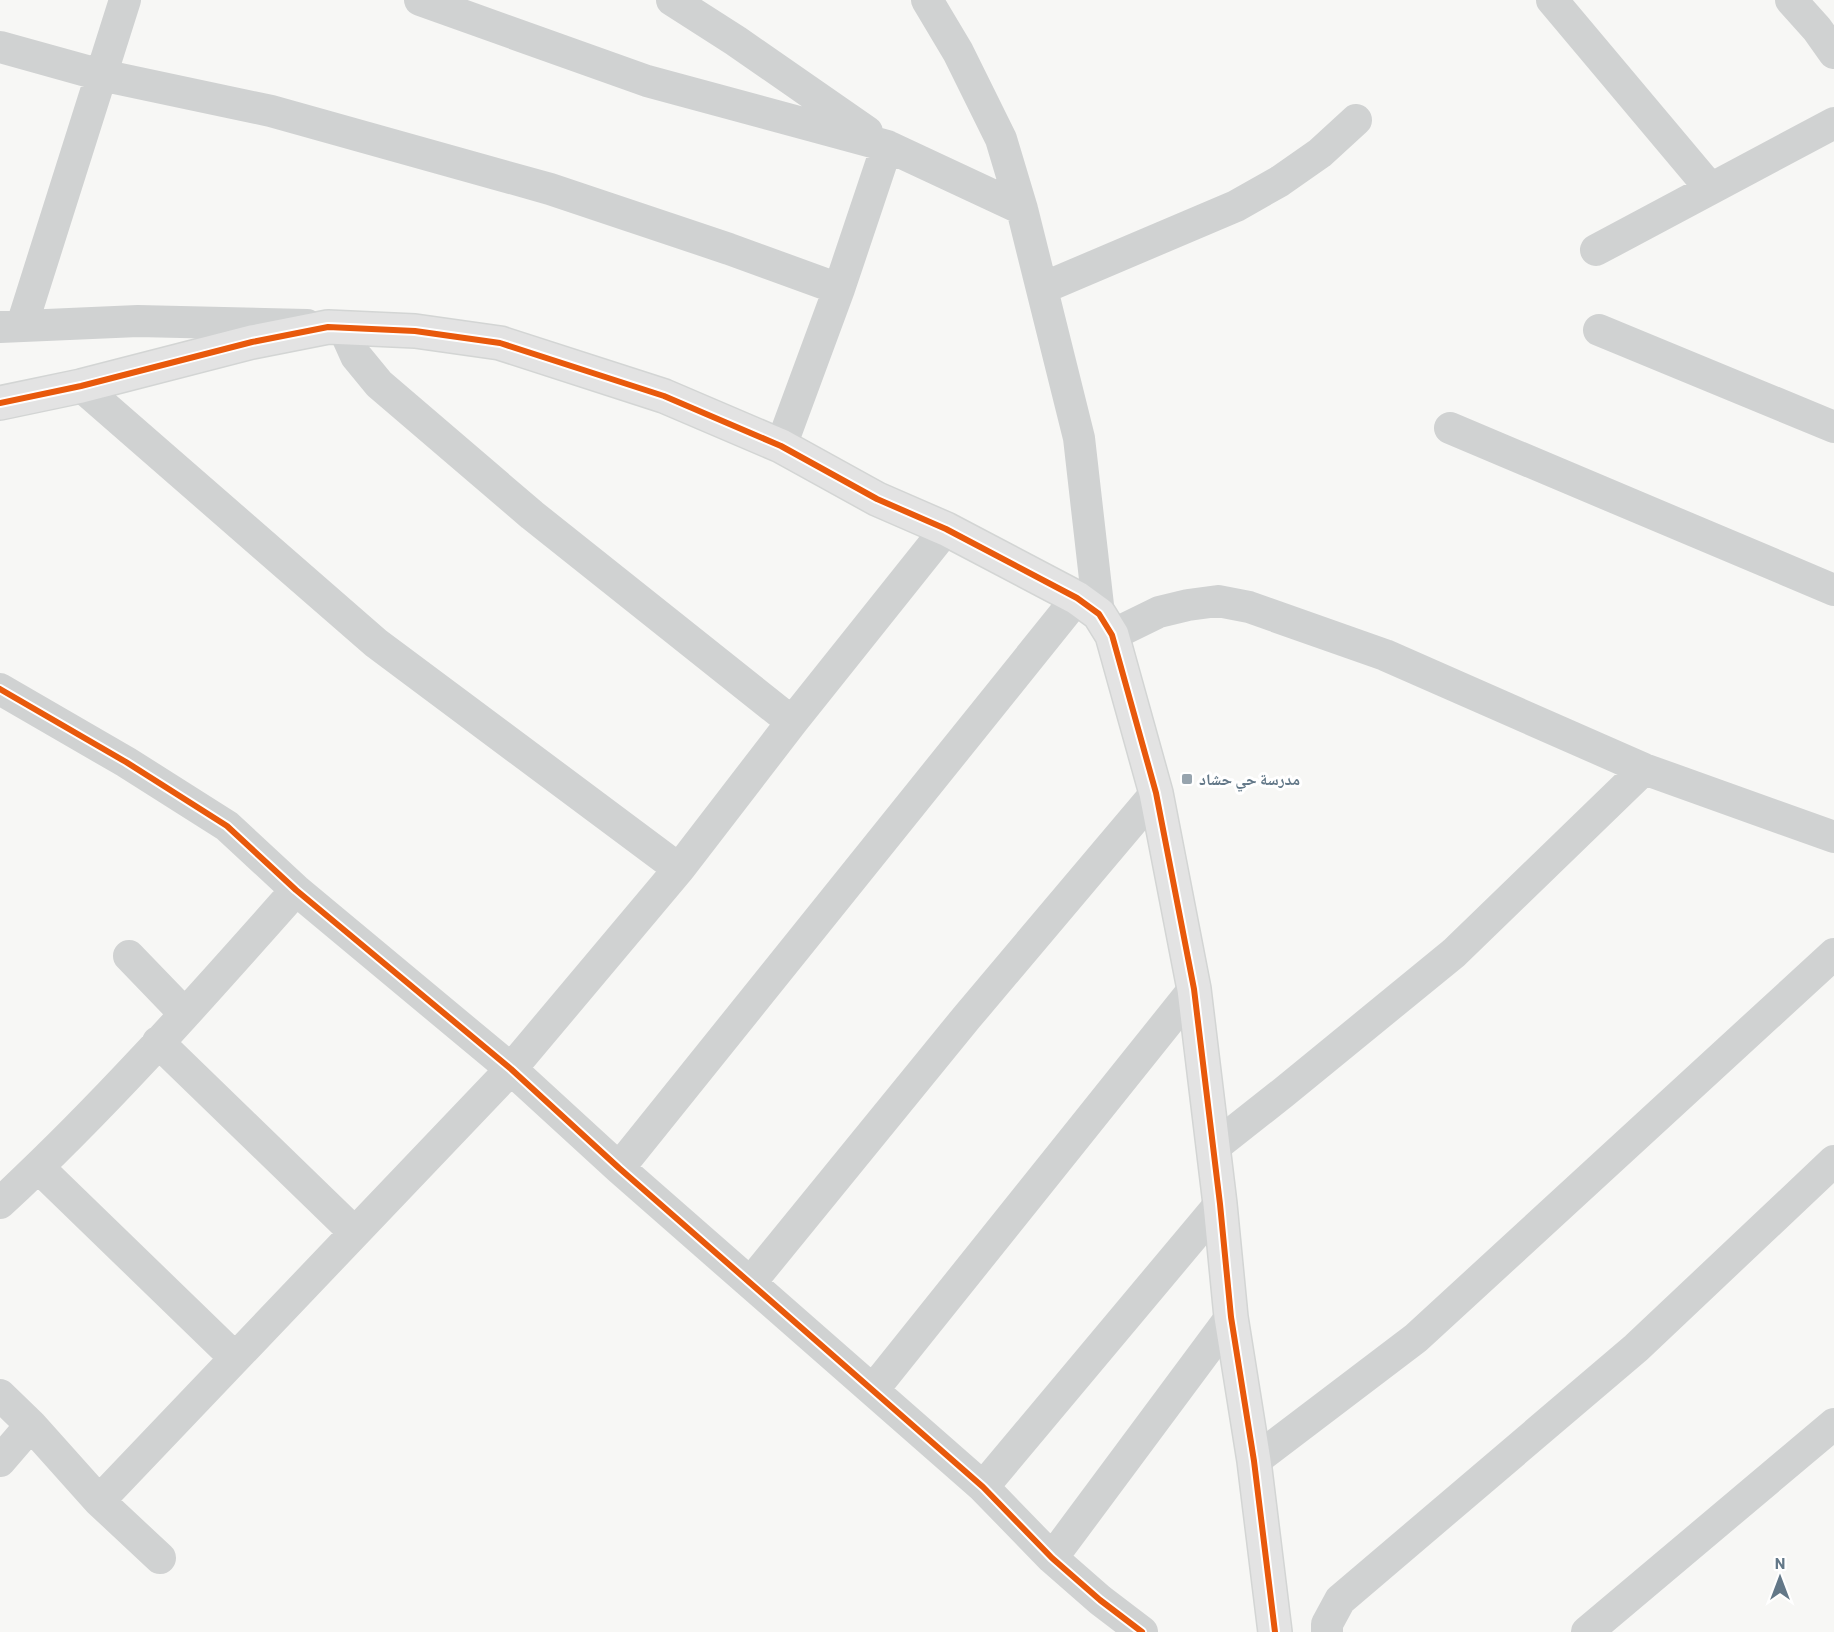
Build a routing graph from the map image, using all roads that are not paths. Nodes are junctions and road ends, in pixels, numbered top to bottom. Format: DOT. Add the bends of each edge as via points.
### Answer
graph roads {
  1 [pos="125,0"];
  2 [pos="420,0"];
  3 [pos="672,0"];
  4 [pos="927,0"];
  5 [pos="1552,0"];
  6 [pos="1791,0"];
  7 [pos="1826,0"];
  8 [pos="1828,41"];
  9 [pos="0,46"];
  10 [pos="101,75"];
  11 [pos="1356,120"];
  12 [pos="1834,123"];
  13 [pos="887,146"];
  14 [pos="1710,188"];
  15 [pos="1022,209"];
  16 [pos="1596,250"];
  17 [pos="1043,288"];
  18 [pos="839,290"];
  19 [pos="11,326"];
  20 [pos="336,327"];
  21 [pos="1599,330"];
  22 [pos="81,386"];
  23 [pos="0,403"];
  24 [pos="1450,428"];
  25 [pos="1834,428"];
  26 [pos="781,446"];
  27 [pos="945,529"];
  28 [pos="1834,590"];
  29 [pos="1096,616"];
  30 [pos="0,689"];
  31 [pos="792,722"];
  32 [pos="1644,769"];
  33 [pos="1156,793"];
  34 [pos="1834,837"];
  35 [pos="679,869"];
  36 [pos="296,891"];
  37 [pos="1834,954"];
  38 [pos="129,956"];
  39 [pos="1194,989"];
  40 [pos="185,1014"];
  41 [pos="158,1042"];
  42 [pos="511,1069"];
  43 [pos="1213,1148"];
  44 [pos="39,1167"];
  45 [pos="619,1168"];
  46 [pos="1830,1172"];
  47 [pos="0,1203"];
  48 [pos="1220,1204"];
  49 [pos="354,1232"];
  50 [pos="751,1282"];
  51 [pos="1230,1317"];
  52 [pos="234,1357"];
  53 [pos="873,1390"];
  54 [pos="0,1395"];
  55 [pos="1834,1424"];
  56 [pos="31,1425"];
  57 [pos="0,1461"];
  58 [pos="1254,1461"];
  59 [pos="983,1487"];
  60 [pos="99,1501"];
  61 [pos="160,1558"];
  62 [pos="1052,1558"];
  63 [pos="1142,1632"];
  64 [pos="1275,1632"];
  65 [pos="1327,1632"];
  66 [pos="1587,1632"];
  1 -- 10 [label="street"];
  2 -- 13 [label="street" via="647,81"];
  3 -- 13 [label="street"];
  4 -- 15 [label="street" via="958,52 1001,140"];
  5 -- 14 [label="street"];
  6 -- 8 [label="street"];
  7 -- 8 [label="street"];
  9 -- 10 [label="street"];
  10 -- 18 [label="street" via="272,111 550,189"];
  10 -- 19 [label="street"];
  11 -- 17 [label="street" via="1320,153 1236,206"];
  12 -- 14 [label="street"];
  13 -- 15 [label="street"];
  13 -- 18 [label="street"];
  14 -- 16 [label="street"];
  15 -- 17 [label="street"];
  17 -- 29 [label="street" via="1078,438"];
  18 -- 26 [label="street"];
  19 -- 20 [label="street" via="138,321"];
  20 -- 22 [label="street" via="252,342"];
  20 -- 26 [label="street" via="415,331 500,343 664,396"];
  20 -- 31 [label="street" via="379,384 532,515"];
  21 -- 25 [label="street"];
  22 -- 23 [label="street"];
  22 -- 35 [label="street" via="376,643"];
  24 -- 28 [label="street"];
  26 -- 27 [label="street" via="877,499"];
  27 -- 29 [label="street"];
  27 -- 31 [label="street"];
  29 -- 32 [label="street" via="1159,612 1218,601 1249,607 1385,655"];
  29 -- 33 [label="street"];
  29 -- 45 [label="street"];
  30 -- 36 [label="street" via="227,826"];
  31 -- 35 [label="street"];
  32 -- 34 [label="street"];
  32 -- 43 [label="street" via="1454,953"];
  33 -- 39 [label="street"];
  33 -- 50 [label="street"];
  35 -- 42 [label="street"];
  36 -- 40 [label="street"];
  36 -- 42 [label="street"];
  37 -- 58 [label="street" via="1416,1338"];
  38 -- 40 [label="street"];
  39 -- 43 [label="street"];
  39 -- 53 [label="street"];
  40 -- 41 [label="street"];
  41 -- 44 [label="street"];
  41 -- 49 [label="street"];
  42 -- 45 [label="street"];
  42 -- 49 [label="street"];
  43 -- 48 [label="street"];
  44 -- 47 [label="street"];
  44 -- 52 [label="street"];
  45 -- 50 [label="street"];
  46 -- 65 [label="street" via="1636,1348 1340,1600 1327,1624"];
  48 -- 51 [label="street"];
  48 -- 59 [label="street"];
  49 -- 52 [label="street"];
  50 -- 53 [label="street"];
  51 -- 58 [label="street"];
  51 -- 62 [label="street"];
  52 -- 60 [label="street"];
  53 -- 59 [label="street"];
  54 -- 56 [label="street"];
  55 -- 66 [label="street"];
  56 -- 57 [label="street"];
  56 -- 60 [label="street"];
  58 -- 64 [label="street"];
  59 -- 62 [label="street"];
  60 -- 61 [label="street"];
  62 -- 63 [label="street"];
}
